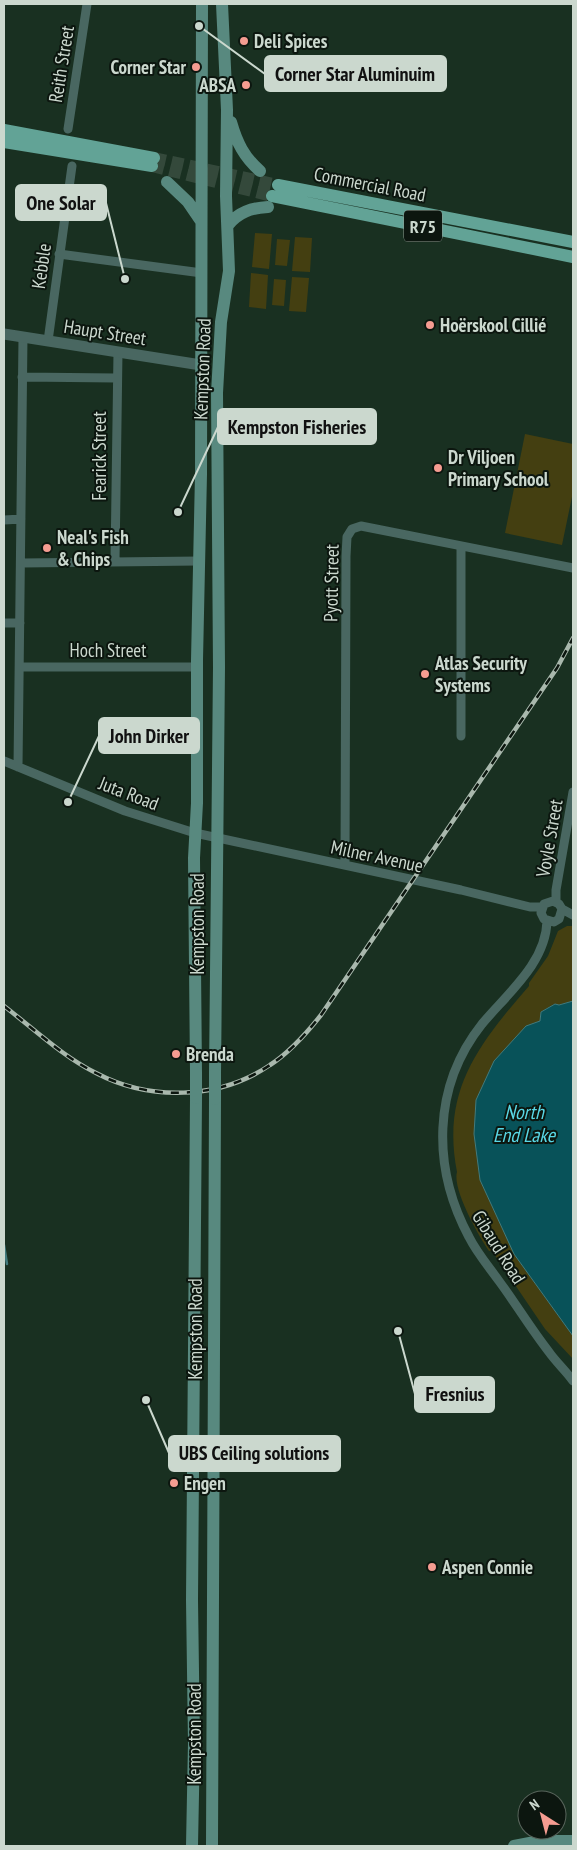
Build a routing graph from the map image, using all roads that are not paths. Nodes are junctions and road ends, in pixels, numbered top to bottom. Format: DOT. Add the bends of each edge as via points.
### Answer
graph roads {
  1 [pos="87,4"];
  2 [pos="202,4"];
  3 [pos="222,4"];
  4 [pos="227,110"];
  5 [pos="68,129"];
  6 [pos="4,130"];
  7 [pos="4,142"];
  8 [pos="72,166"];
  9 [pos="260,171"];
  10 [pos="167,182"];
  11 [pos="273,196"];
  12 [pos="201,221"];
  13 [pos="228,225"];
  14 [pos="573,242"];
  15 [pos="59,254"];
  16 [pos="573,256"];
  17 [pos="202,273"];
  18 [pos="4,334"];
  19 [pos="23,338"];
  20 [pos="48,341"];
  21 [pos="118,352"];
  22 [pos="201,365"];
  23 [pos="22,377"];
  24 [pos="116,378"];
  25 [pos="22,519"];
  26 [pos="4,520"];
  27 [pos="461,546"];
  28 [pos="115,561"];
  29 [pos="199,561"];
  30 [pos="22,563"];
  31 [pos="573,568"];
  32 [pos="4,623"];
  33 [pos="20,623"];
  34 [pos="20,667"];
  35 [pos="197,667"];
  36 [pos="461,736"];
  37 [pos="4,762"];
  38 [pos="18,767"];
  39 [pos="573,792"];
  40 [pos="195,833"];
  41 [pos="216,838"];
  42 [pos="345,865"];
  43 [pos="552,911"];
  44 [pos="573,916"];
  45 [pos="573,1381"];
  46 [pos="573,1841"];
  47 [pos="192,1846"];
  48 [pos="212,1846"];
  49 [pos="514,1846"];
  1 -- 5 [label="street, Reith Street"];
  2 -- 12 [label="main road, Kempston Road"];
  3 -- 4 [label="main road, Kempston Road"];
  4 -- 9 [label="main road" via="237,143"];
  4 -- 13 [label="main road, Kempston Road"];
  6 -- 7 [label="main road" via="153,162"];
  8 -- 15 [label="street, Kebble"];
  10 -- 12 [label="main road" via="188,202"];
  11 -- 13 [label="main road"];
  11 -- 14 [label="main road, Commercial Road / R75"];
  11 -- 16 [label="main road, Commercial Road / R75"];
  12 -- 17 [label="main road, Kempston Road"];
  13 -- 41 [label="main road, Kempston Road" via="229,271 221,322 217,393 219,667"];
  15 -- 17 [label="street"];
  15 -- 20 [label="street, Kebble"];
  17 -- 22 [label="main road, Kempston Road"];
  18 -- 19 [label="street, Haupt Street"];
  19 -- 20 [label="street, Haupt Street"];
  19 -- 23 [label="street"];
  20 -- 21 [label="street, Haupt Street"];
  21 -- 22 [label="street, Haupt Street"];
  21 -- 24 [label="street, Fearick Street"];
  22 -- 29 [label="main road, Kempston Road"];
  23 -- 24 [label="street"];
  23 -- 25 [label="street"];
  24 -- 28 [label="street, Fearick Street"];
  25 -- 26 [label="street"];
  25 -- 30 [label="street"];
  27 -- 31 [label="street, Pyott Street"];
  27 -- 36 [label="street"];
  27 -- 42 [label="street, Pyott Street" via="361,526 352,529 346,537"];
  28 -- 29 [label="street"];
  28 -- 30 [label="street"];
  29 -- 35 [label="main road, Kempston Road"];
  30 -- 33 [label="street"];
  32 -- 33 [label="street"];
  33 -- 34 [label="street"];
  34 -- 35 [label="street, Hoch Street"];
  34 -- 38 [label="street"];
  35 -- 40 [label="main road, Kempston Road"];
  37 -- 38 [label="street, Juta Road"];
  38 -- 40 [label="street, Juta Road" via="125,811"];
  39 -- 43 [label="street, Voyle Street"];
  40 -- 41 [label="street, Juta Road"];
  40 -- 47 [label="main road, Kempston Road, bridge"];
  41 -- 42 [label="street, Milner Avenue"];
  41 -- 48 [label="main road, Kempston Road, bridge"];
  42 -- 43 [label="street, Milner Avenue"];
  43 -- 44 [label="street, Milner Avenue"];
  43 -- 45 [label="street, Gibaud Road" via="540,951 482,1025 462,1058 445,1107 442,1150 453,1197 472,1242 547,1350"];
  46 -- 49 [label="main road" via="540,1841"];
}
